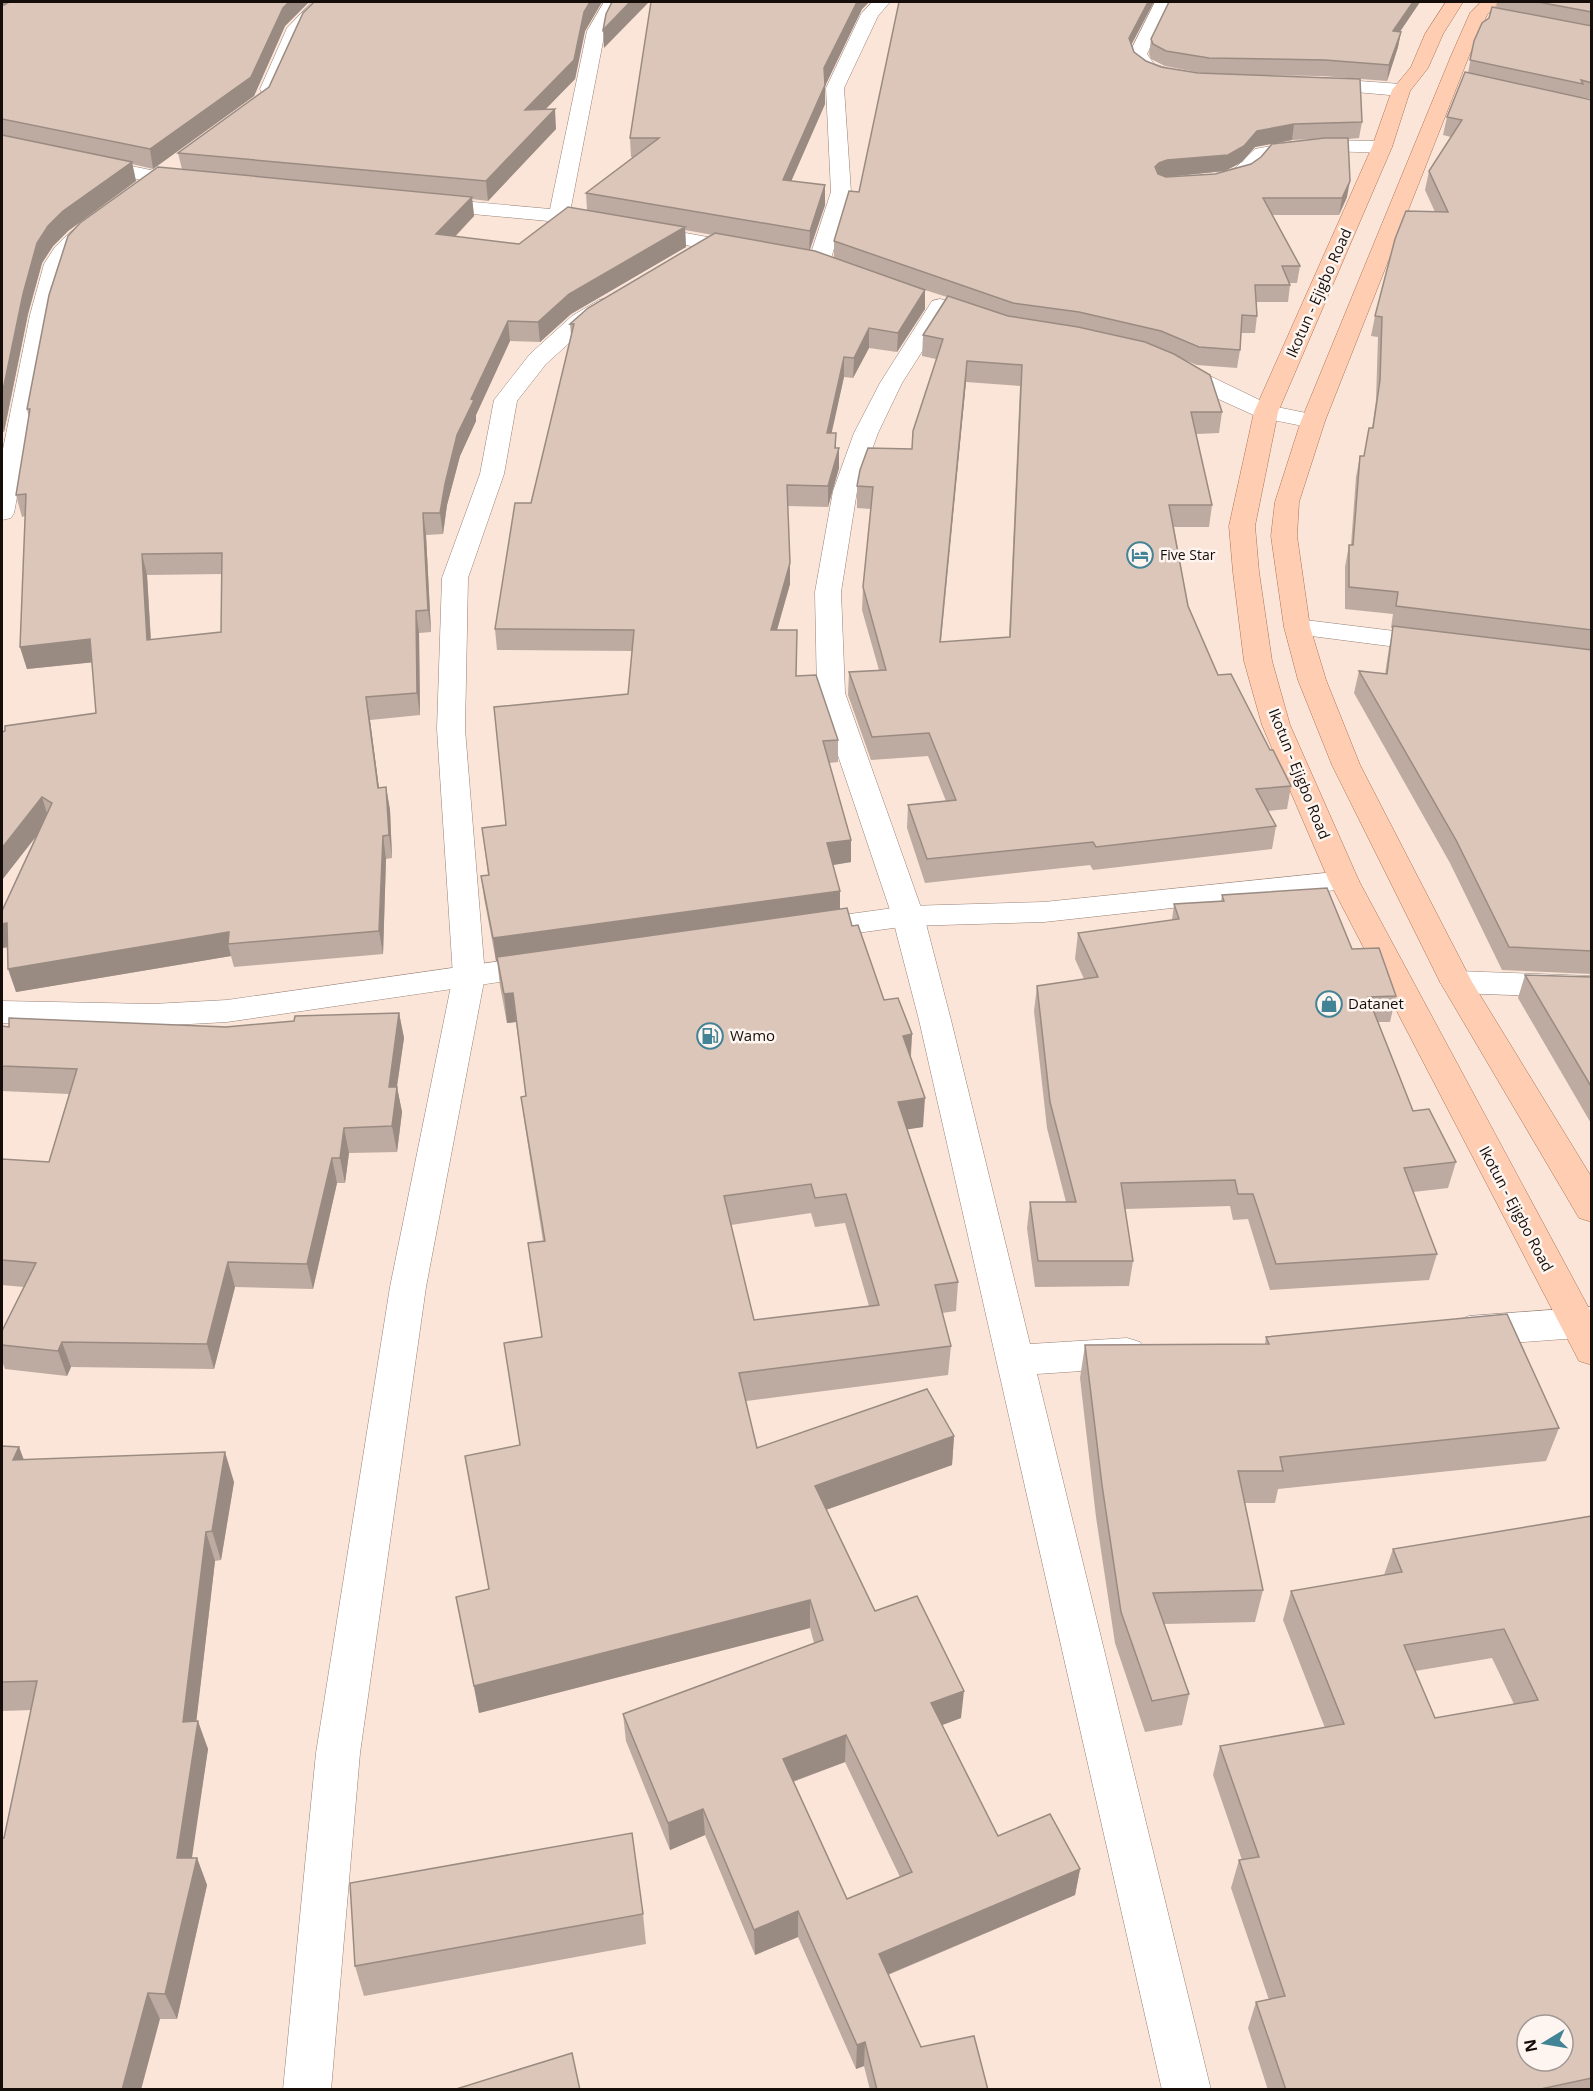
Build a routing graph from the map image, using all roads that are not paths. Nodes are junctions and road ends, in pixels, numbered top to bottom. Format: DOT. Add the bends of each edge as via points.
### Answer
graph roads {
  1 [pos="321,2"];
  2 [pos="612,2"];
  3 [pos="880,2"];
  4 [pos="1163,2"];
  5 [pos="1454,2"];
  6 [pos="1490,11"];
  7 [pos="1199,80"];
  8 [pos="1297,83"];
  9 [pos="1401,90"];
  10 [pos="254,107"];
  11 [pos="2,145"];
  12 [pos="1382,147"];
  13 [pos="178,164"];
  14 [pos="160,178"];
  15 [pos="207,182"];
  16 [pos="1198,183"];
  17 [pos="141,191"];
  18 [pos="406,202"];
  19 [pos="113,210"];
  20 [pos="559,216"];
  21 [pos="712,243"];
  22 [pos="766,253"];
  23 [pos="798,259"];
  24 [pos="681,261"];
  25 [pos="819,262"];
  26 [pos="841,270"];
  27 [pos="631,291"];
  28 [pos="940,306"];
  29 [pos="1160,360"];
  30 [pos="1266,412"];
  31 [pos="1313,421"];
  32 [pos="2,513"];
  33 [pos="1297,627"];
  34 [pos="1462,647"];
  35 [pos="1344,881"];
  36 [pos="908,916"];
  37 [pos="778,934"];
  38 [pos="576,961"];
  39 [pos="470,976"];
  40 [pos="1456,982"];
  41 [pos="1592,987"];
  42 [pos="2,1012"];
  43 [pos="1592,1209"];
  44 [pos="1587,1332"];
  45 [pos="1433,1333"];
  46 [pos="1158,1351"];
  47 [pos="1015,1360"];
  48 [pos="307,2090"];
  49 [pos="1187,2090"];
  1 -- 10 [label="street" via="296,28 264,100"];
  2 -- 20 [label="street" via="596,31"];
  3 -- 25 [label="street" via="870,14 835,88 841,192"];
  4 -- 7 [label="street" via="1138,54 1140,63 1151,71"];
  5 -- 9 [label="main road, Ikotun - Ejigbo Road" via="1419,68"];
  6 -- 31 [label="main road"];
  8 -- 9 [label="street"];
  9 -- 12 [label="main road, Ikotun - Ejigbo Road"];
  11 -- 14 [label="street"];
  12 -- 16 [label="street" via="1281,148 1262,153 1250,168 1237,175"];
  12 -- 30 [label="main road, Ikotun - Ejigbo Road"];
  13 -- 14 [label="street"];
  14 -- 15 [label="street"];
  14 -- 17 [label="street"];
  18 -- 20 [label="street"];
  19 -- 32 [label="street" via="76,237 56,264 41,315"];
  20 -- 21 [label="street"];
  21 -- 22 [label="street"];
  21 -- 24 [label="street"];
  23 -- 25 [label="street"];
  25 -- 26 [label="street"];
  27 -- 39 [label="street" via="580,321 538,358 506,400 492,474 455,578 451,729"];
  28 -- 36 [label="street" via="891,383 866,433 845,491 828,592 831,693"];
  29 -- 30 [label="street"];
  30 -- 31 [label="street"];
  30 -- 35 [label="main road, Ikotun - Ejigbo Road" via="1242,526 1258,661 1276,725"];
  31 -- 33 [label="main road" via="1287,502 1284,536"];
  33 -- 34 [label="street"];
  33 -- 40 [label="main road" via="1312,680 1346,765"];
  35 -- 36 [label="street" via="1044,912"];
  35 -- 44 [label="main road, Ikotun - Ejigbo Road"];
  36 -- 37 [label="street"];
  36 -- 47 [label="street"];
  38 -- 39 [label="street"];
  39 -- 42 [label="street" via="227,1011 153,1015"];
  39 -- 48 [label="street" via="408,1287 338,1753"];
  40 -- 41 [label="street"];
  40 -- 43 [label="main road"];
  44 -- 45 [label="street"];
  46 -- 47 [label="street"];
  47 -- 49 [label="street"];
}
